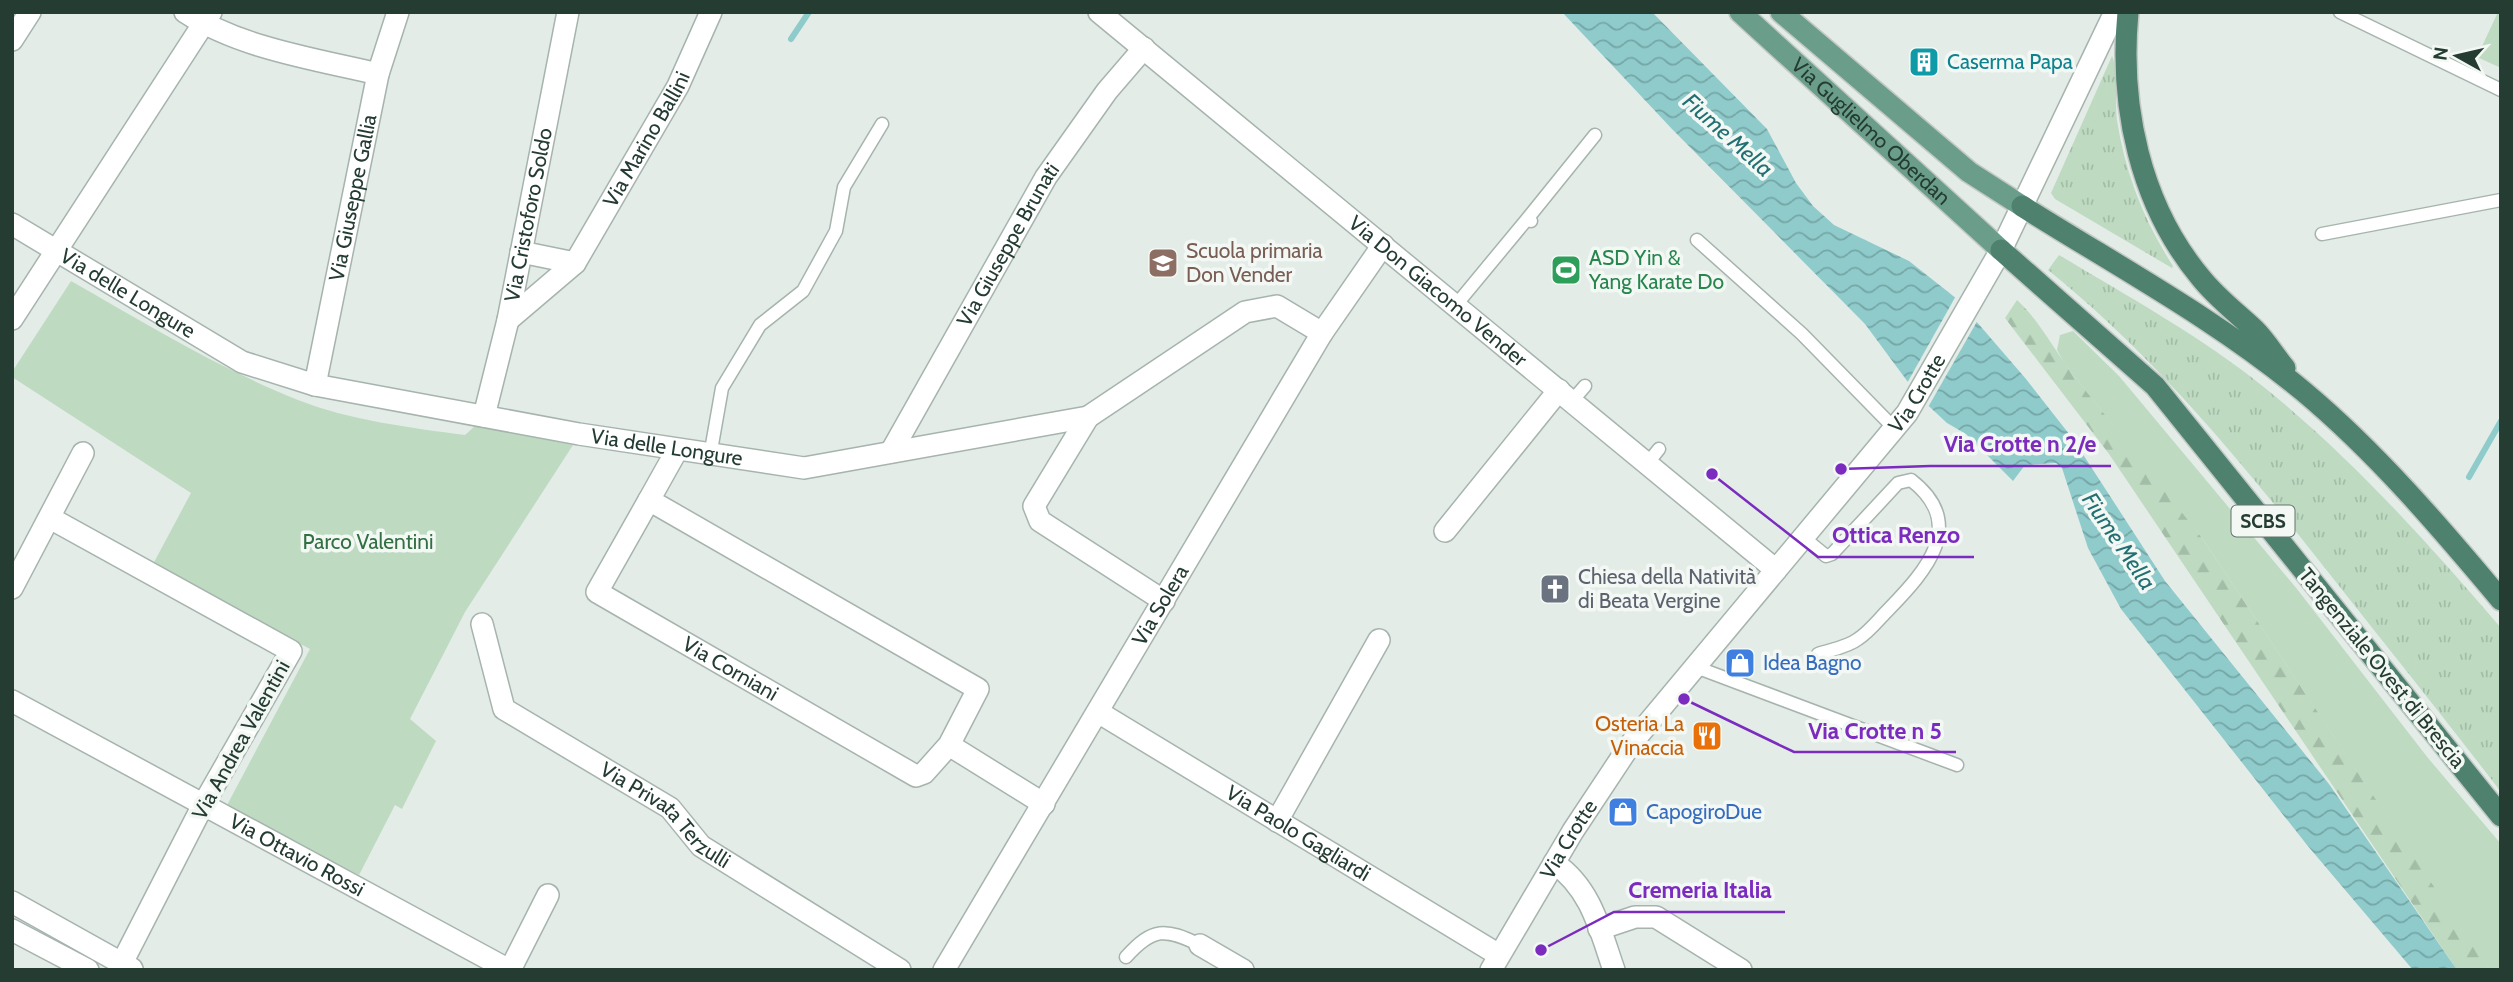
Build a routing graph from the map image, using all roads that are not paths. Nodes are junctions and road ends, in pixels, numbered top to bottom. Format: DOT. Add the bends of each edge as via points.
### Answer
graph roads {
  1 [pos="30,12"];
  2 [pos="185,12"];
  3 [pos="398,12"];
  4 [pos="568,12"];
  5 [pos="710,12"];
  6 [pos="1099,12"];
  7 [pos="1741,12"];
  8 [pos="1781,12"];
  9 [pos="2115,12"];
  10 [pos="2128,12"];
  11 [pos="2340,12"];
  12 [pos="207,18"];
  13 [pos="12,40"];
  14 [pos="1143,48"];
  15 [pos="378,74"];
  16 [pos="2501,90"];
  17 [pos="882,124"];
  18 [pos="1595,135"];
  19 [pos="2501,200"];
  20 [pos="2022,206"];
  21 [pos="12,224"];
  22 [pos="2322,234"];
  23 [pos="1697,240"];
  24 [pos="1383,246"];
  25 [pos="2001,250"];
  26 [pos="56,252"];
  27 [pos="521,252"];
  28 [pos="575,263"];
  29 [pos="1456,305"];
  30 [pos="12,319"];
  31 [pos="508,320"];
  32 [pos="1322,333"];
  33 [pos="315,385"];
  34 [pos="1572,392"];
  35 [pos="2303,392"];
  36 [pos="484,416"];
  37 [pos="1088,417"];
  38 [pos="1901,421"];
  39 [pos="677,450"];
  40 [pos="891,452"];
  41 [pos="83,453"];
  42 [pos="710,456"];
  43 [pos="649,500"];
  44 [pos="50,518"];
  45 [pos="1444,531"];
  46 [pos="1804,538"];
  47 [pos="1776,570"];
  48 [pos="12,587"];
  49 [pos="2501,600"];
  50 [pos="1164,601"];
  51 [pos="482,624"];
  52 [pos="1379,640"];
  53 [pos="1818,654"];
  54 [pos="1693,666"];
  55 [pos="12,701"];
  56 [pos="1098,712"];
  57 [pos="949,746"];
  58 [pos="1957,765"];
  59 [pos="1044,804"];
  60 [pos="204,805"];
  61 [pos="2501,816"];
  62 [pos="1277,821"];
  63 [pos="1554,863"];
  64 [pos="548,895"];
  65 [pos="12,902"];
  66 [pos="12,929"];
  67 [pos="1599,929"];
  68 [pos="1200,945"];
  69 [pos="1126,957"];
  70 [pos="1495,962"];
  71 [pos="128,966"];
  72 [pos="88,970"];
  73 [pos="509,970"];
  74 [pos="900,970"];
  75 [pos="944,970"];
  76 [pos="1243,970"];
  77 [pos="1614,970"];
  78 [pos="1741,970"];
  1 -- 13 [label="street"];
  2 -- 12 [label="street"];
  3 -- 15 [label="street, Via Giuseppe Gallia"];
  4 -- 27 [label="street, Via Cristoforo Soldo"];
  5 -- 28 [label="street, Via Marino Ballini" via="678,86"];
  6 -- 14 [label="street, Via Don Giacomo Vender"];
  7 -- 25 [label="main road, Via Guglielmo Oberdan"];
  8 -- 20 [label="main road, Via Guglielmo Oberdan" via="1933,144"];
  9 -- 20 [label="street, Via Crotte"];
  10 -- 35 [label="highway" via="2128,103 2139,157 2158,208 2202,279 2258,333"];
  11 -- 16 [label="lane"];
  12 -- 15 [label="street" via="279,50"];
  12 -- 26 [label="street"];
  14 -- 24 [label="street, Via Don Giacomo Vender"];
  14 -- 40 [label="street, Via Giuseppe Brunati" via="1098,102 1046,177"];
  15 -- 33 [label="street, Via Giuseppe Gallia"];
  17 -- 42 [label="lane" via="845,187 836,231 803,291 760,325 722,388"];
  18 -- 29 [label="lane"];
  19 -- 22 [label="lane"];
  20 -- 25 [label="street, Via Crotte"];
  20 -- 35 [label="highway" via="2214,324"];
  21 -- 26 [label="street, Via delle Longure"];
  23 -- 38 [label="lane"];
  24 -- 29 [label="street, Via Don Giacomo Vender"];
  24 -- 32 [label="street, Via Solera"];
  25 -- 38 [label="street, Via Crotte"];
  25 -- 61 [label="highway, Tangenziale Ovest di Brescia / SCBS" via="2155,386"];
  26 -- 30 [label="street"];
  26 -- 33 [label="street, Via delle Longure" via="242,362"];
  27 -- 28 [label="street"];
  27 -- 31 [label="street, Via Cristoforo Soldo"];
  28 -- 31 [label="street, Via Marino Ballini"];
  29 -- 34 [label="street, Via Don Giacomo Vender"];
  31 -- 36 [label="street, Via Cristoforo Soldo"];
  32 -- 37 [label="street, Via delle Longure" via="1277,306 1245,312"];
  32 -- 50 [label="street, Via Solera"];
  33 -- 36 [label="street, Via delle Longure"];
  34 -- 45 [label="street"];
  34 -- 47 [label="street, Via Don Giacomo Vender" via="1653,456"];
  35 -- 49 [label="highway" via="2372,457"];
  36 -- 39 [label="street, Via delle Longure"];
  37 -- 40 [label="street, Via delle Longure"];
  37 -- 50 [label="street" via="1034,506 1040,521"];
  38 -- 46 [label="street, Via Crotte"];
  39 -- 42 [label="street, Via delle Longure"];
  39 -- 43 [label="street, Via Corniani"];
  40 -- 42 [label="street, Via delle Longure" via="804,468"];
  41 -- 44 [label="street"];
  43 -- 57 [label="street, Via Corniani" via="978,689"];
  43 -- 57 [label="street, Via Corniani" via="597,592 916,776 925,773"];
  44 -- 48 [label="street"];
  44 -- 60 [label="street, Via Andrea Valentini" via="291,651"];
  46 -- 47 [label="street, Via Crotte"];
  46 -- 53 [label="lane" via="1826,556 1832,554 1899,483 1911,480 1923,489 1940,519 1937,546 1918,579 1857,640"];
  47 -- 54 [label="street, Via Crotte"];
  50 -- 56 [label="street, Via Solera"];
  51 -- 74 [label="street, Via Privata Terzulli" via="504,709 670,808 701,846"];
  52 -- 62 [label="street"];
  54 -- 58 [label="lane"];
  54 -- 63 [label="street, Via Crotte" via="1630,745"];
  55 -- 60 [label="street, Via Ottavio Rossi"];
  56 -- 59 [label="street, Via Solera"];
  56 -- 62 [label="street, Via Paolo Gagliardi"];
  57 -- 59 [label="street"];
  59 -- 75 [label="street, Via Solera"];
  60 -- 71 [label="street, Via Andrea Valentini"];
  60 -- 73 [label="street, Via Ottavio Rossi"];
  62 -- 70 [label="street, Via Paolo Gagliardi"];
  63 -- 67 [label="street" via="1581,888"];
  63 -- 70 [label="street, Via Crotte"];
  64 -- 73 [label="street"];
  65 -- 71 [label="street"];
  66 -- 72 [label="street"];
  67 -- 77 [label="street"];
  67 -- 78 [label="street" via="1635,917 1656,917"];
  68 -- 69 [label="lane" via="1176,933 1159,932 1142,939"];
  68 -- 76 [label="street"];
}
